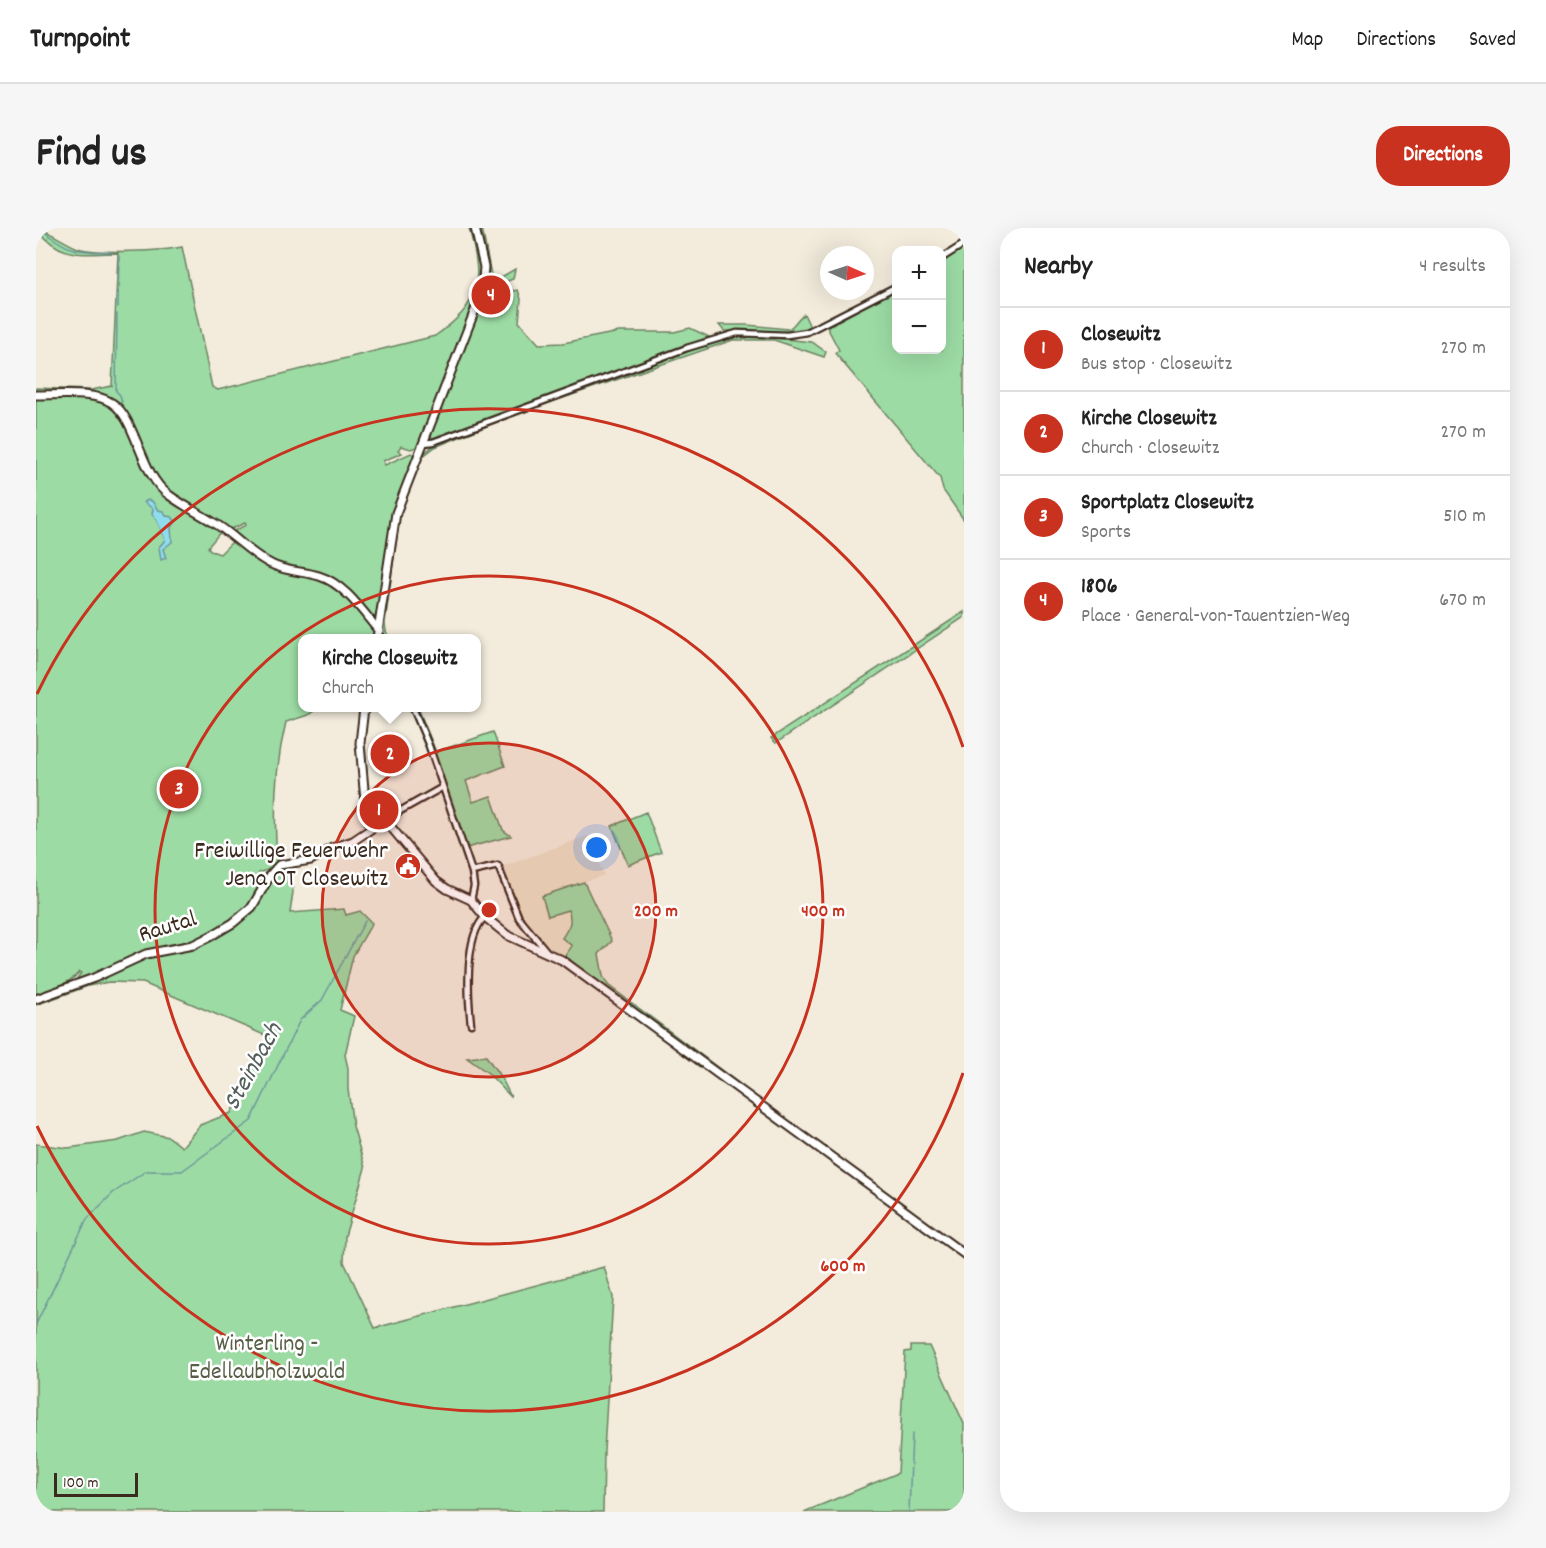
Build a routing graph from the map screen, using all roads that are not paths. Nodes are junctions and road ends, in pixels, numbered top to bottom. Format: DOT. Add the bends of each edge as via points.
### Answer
graph roads {
  1 [pos="476,228"];
  2 [pos="964,244"];
  3 [pos="946,255"];
  4 [pos="892,289"];
  5 [pos="36,395"];
  6 [pos="422,442"];
  7 [pos="378,634"];
  8 [pos="380,634"];
  9 [pos="364,712"];
  10 [pos="415,712"];
  11 [pos="443,787"];
  12 [pos="367,805"];
  13 [pos="384,820"];
  14 [pos="372,829"];
  15 [pos="472,872"];
  16 [pos="471,900"];
  17 [pos="485,916"];
  18 [pos="548,953"];
  19 [pos="36,999"];
  20 [pos="471,1024"];
  21 [pos="964,1254"];
  1 -- 6 [label="street" via="485,275 482,292"];
  2 -- 3 [label="street"];
  4 -- 6 [label="street" via="807,332 730,335 433,442"];
  5 -- 7 [label="street" via="95,396 112,402 125,418 159,487 168,495 228,532 268,563 334,583"];
  6 -- 8 [label="street" via="396,513"];
  9 -- 12 [label="street" via="360,743"];
  10 -- 11 [label="street"];
  11 -- 13 [label="street"];
  11 -- 15 [label="street"];
  12 -- 13 [label="street"];
  12 -- 14 [label="street" via="364,815"];
  13 -- 14 [label="street, Rautal"];
  13 -- 16 [label="street" via="436,881"];
  14 -- 19 [label="street, Rautal" via="311,860 279,865 243,916 200,942 146,954"];
  15 -- 16 [label="street"];
  15 -- 18 [label="street" via="498,866 519,918"];
  16 -- 17 [label="street"];
  17 -- 18 [label="street" via="507,935"];
  17 -- 20 [label="street" via="474,934 470,952"];
  18 -- 21 [label="street"];
}
